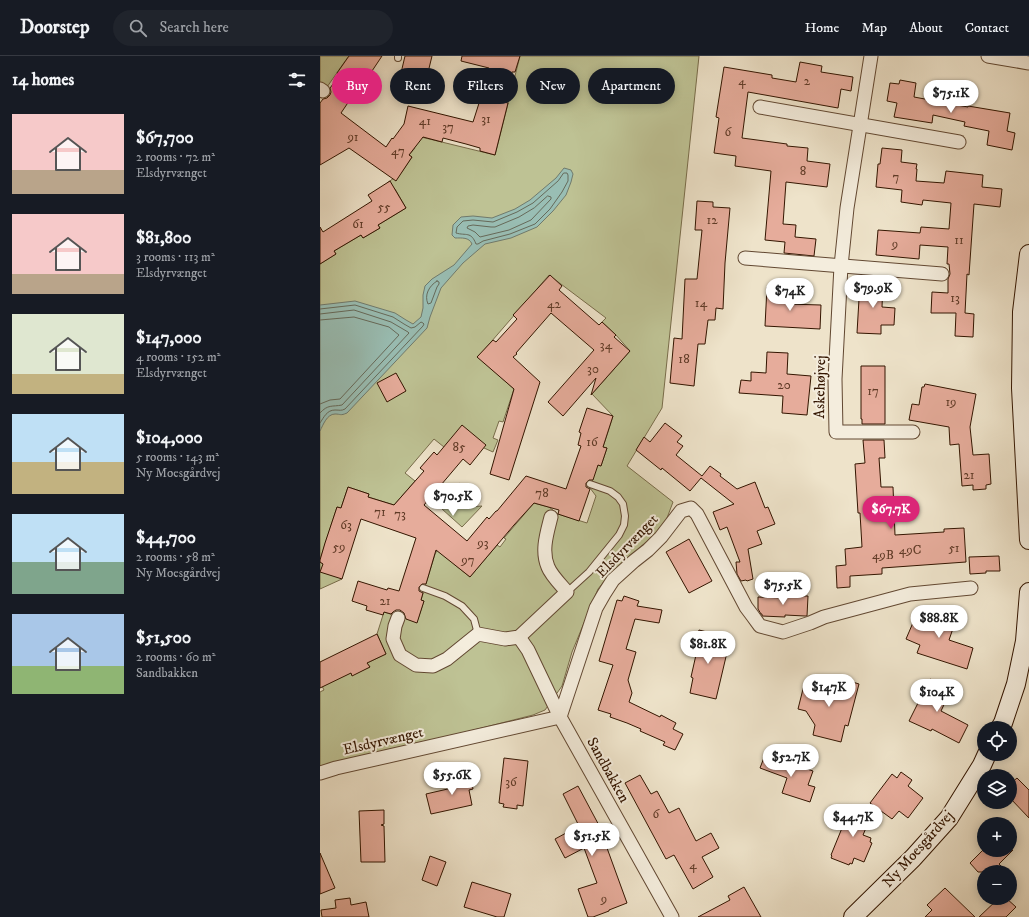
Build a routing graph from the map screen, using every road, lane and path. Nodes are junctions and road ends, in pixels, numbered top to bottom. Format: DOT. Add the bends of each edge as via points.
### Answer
graph roads {
  1 [pos="871,56"];
  2 [pos="988,56"];
  3 [pos="1029,63"];
  4 [pos="760,107"];
  5 [pos="860,125"];
  6 [pos="959,142"];
  7 [pos="1029,254"];
  8 [pos="745,258"];
  9 [pos="841,266"];
  10 [pos="942,274"];
  11 [pos="912,432"];
  12 [pos="590,484"];
  13 [pos="551,517"];
  14 [pos="1029,540"];
  15 [pos="423,588"];
  16 [pos="971,588"];
  17 [pos="567,592"];
  18 [pos="1029,592"];
  19 [pos="398,618"];
  20 [pos="478,634"];
  21 [pos="519,637"];
  22 [pos="560,717"];
  23 [pos="1004,721"];
  24 [pos="984,761"];
  25 [pos="320,773"];
  26 [pos="672,917"];
  27 [pos="853,917"];
  1 -- 5 [label="street, Askehøjvej"];
  2 -- 3 [label="street"];
  4 -- 5 [label="street"];
  5 -- 6 [label="street"];
  5 -- 9 [label="street, Askehøjvej"];
  7 -- 14 [label="street" via="1022,312 1021,380"];
  8 -- 9 [label="street"];
  9 -- 10 [label="street"];
  9 -- 11 [label="street, Askehøjvej" via="835,379 836,432"];
  12 -- 17 [label="lane" via="610,491 618,497 623,504 624,526 589,572"];
  13 -- 17 [label="street" via="545,555 548,568"];
  15 -- 20 [label="lane" via="462,606 474,619"];
  16 -- 22 [label="street, Elsdyrvænget" via="910,594 824,617 783,632 760,626 746,607 697,514 690,508 681,511 661,537 613,580 604,594 596,608"];
  17 -- 21 [label="street"];
  18 -- 23 [label="street" via="1025,641 1016,684"];
  19 -- 20 [label="street" via="393,639 400,655 416,665 433,666 447,659"];
  20 -- 21 [label="street" via="505,639"];
  21 -- 22 [label="street, Sandbakken" via="528,650"];
  22 -- 25 [label="street, Elsdyrvænget"];
  22 -- 26 [label="street, Sandbakken"];
  24 -- 27 [label="street, Ny Moesgårdvej" via="949,818 913,858"];
}
